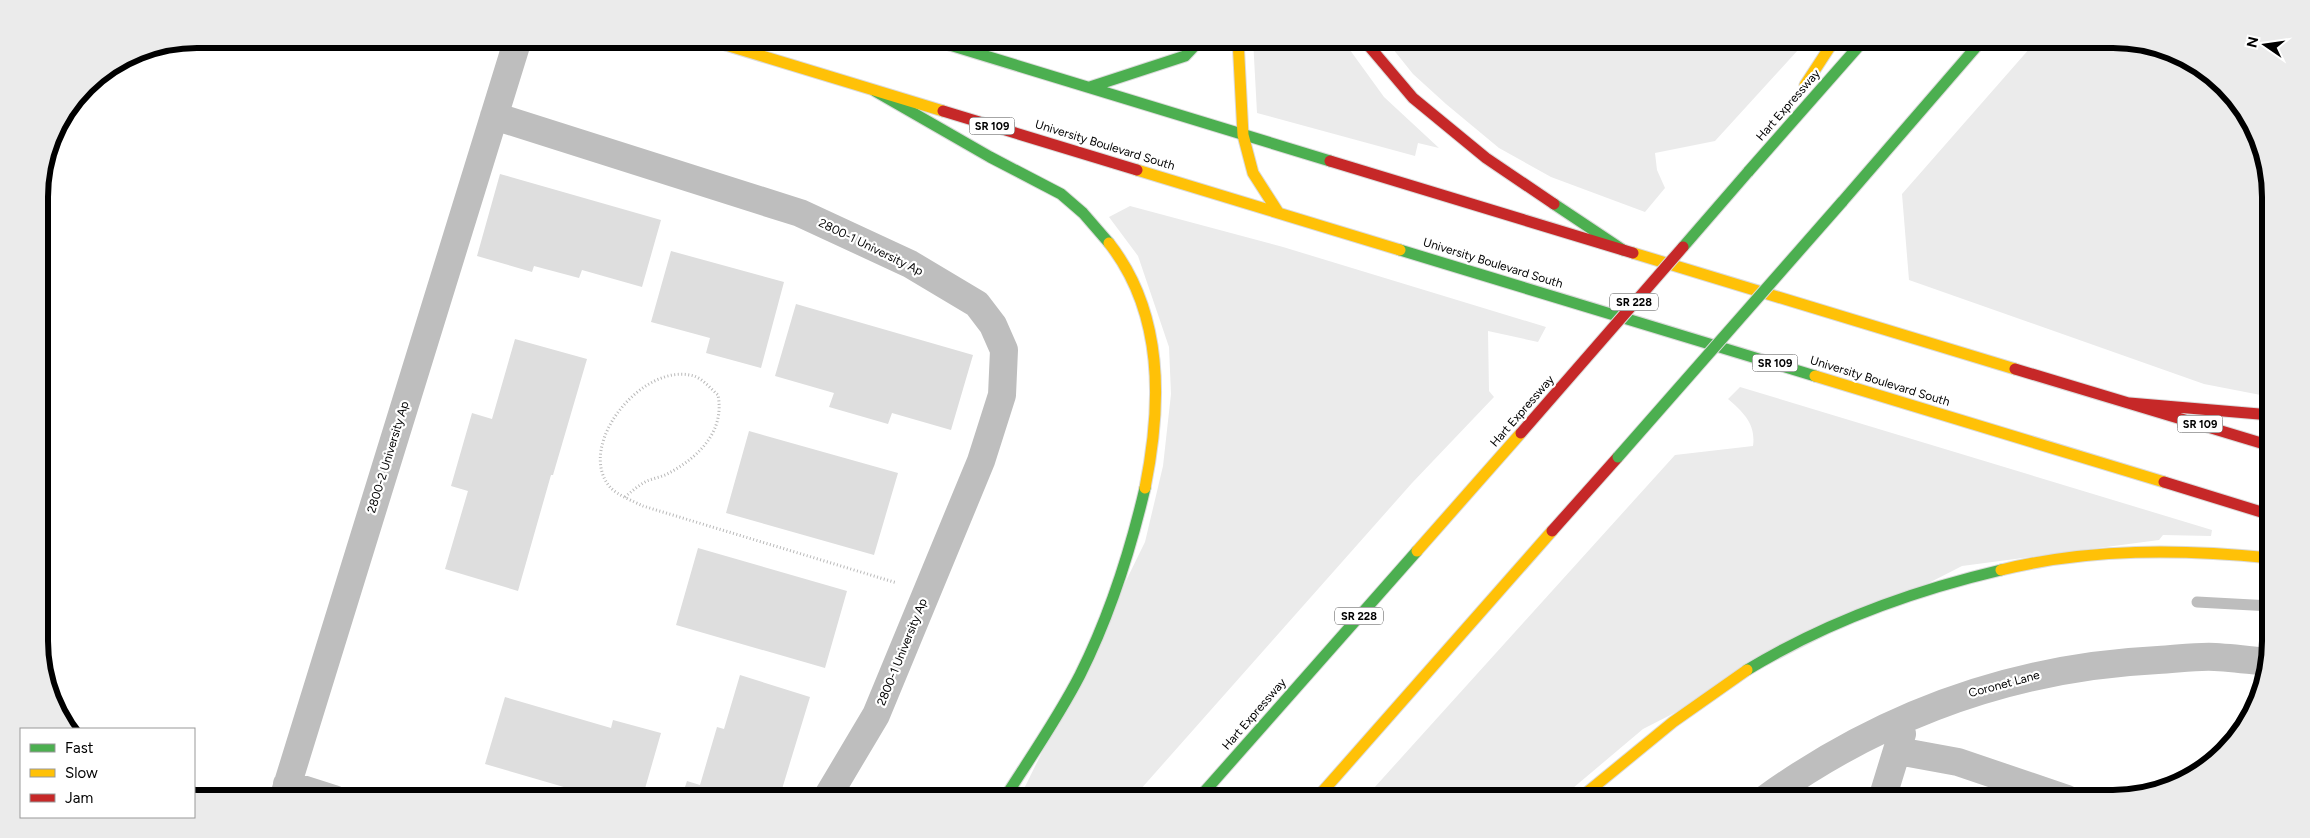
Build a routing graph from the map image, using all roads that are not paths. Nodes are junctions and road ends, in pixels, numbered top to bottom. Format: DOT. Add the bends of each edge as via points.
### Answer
graph roads {
  1 [pos="1194,47"];
  2 [pos="1238,47"];
  3 [pos="1370,47"];
  4 [pos="1830,47"];
  5 [pos="1858,47"];
  6 [pos="1976,47"];
  7 [pos="515,48"];
  8 [pos="735,48"];
  9 [pos="959,48"];
  10 [pos="1090,87"];
  11 [pos="875,90"];
  12 [pos="494,116"];
  13 [pos="1243,136"];
  14 [pos="1748,172"];
  15 [pos="1278,212"];
  16 [pos="1623,250"];
  17 [pos="2129,403"];
  18 [pos="2262,414"];
  19 [pos="2262,443"];
  20 [pos="2262,512"];
  21 [pos="2262,557"];
  22 [pos="2261,661"];
  23 [pos="1907,718"];
  24 [pos="1898,751"];
  25 [pos="286,790"];
  26 [pos="831,790"];
  27 [pos="1009,790"];
  28 [pos="1206,790"];
  29 [pos="1324,790"];
  30 [pos="1590,790"];
  31 [pos="1777,790"];
  32 [pos="1885,790"];
  33 [pos="2040,790"];
  1 -- 10 [label="main road" via="1185,56"];
  2 -- 13 [label="main road"];
  3 -- 16 [label="main road" via="1413,98 1486,158"];
  4 -- 14 [label="main road"];
  5 -- 14 [label="main road, Hart Expressway / SR 228"];
  6 -- 29 [label="main road, bridge"];
  7 -- 12 [label="street"];
  8 -- 11 [label="main road, University Boulevard South / SR 109"];
  9 -- 10 [label="main road, SR 109"];
  10 -- 13 [label="main road, SR 109"];
  11 -- 15 [label="main road, University Boulevard South / SR 109"];
  11 -- 27 [label="main road" via="1062,195 1104,235 1130,278 1146,318 1156,365 1156,412 1149,463 1135,528 1109,606 1080,674"];
  12 -- 25 [label="street, 2800-2 University Ap"];
  12 -- 26 [label="street, 2800-1 University Ap" via="800,213 910,264 977,304 992,325 1004,350 1002,395 981,461 876,715"];
  13 -- 15 [label="main road" via="1254,173"];
  13 -- 16 [label="main road, SR 109"];
  14 -- 28 [label="main road, Hart Expressway / SR 228, bridge"];
  15 -- 20 [label="main road, University Boulevard South / SR 109"];
  16 -- 17 [label="main road, SR 109"];
  17 -- 18 [label="main road"];
  17 -- 19 [label="main road, SR 109"];
  21 -- 30 [label="main road" via="2178,551 2106,554 2015,566 1929,588 1841,622 1775,654 1669,725"];
  22 -- 23 [label="street, Coronet Lane" via="2214,657 2079,667 1965,694"];
  23 -- 24 [label="street"];
  23 -- 31 [label="street, Coronet Lane" via="1856,742"];
  24 -- 32 [label="street"];
  24 -- 33 [label="street" via="1958,762"];
}
